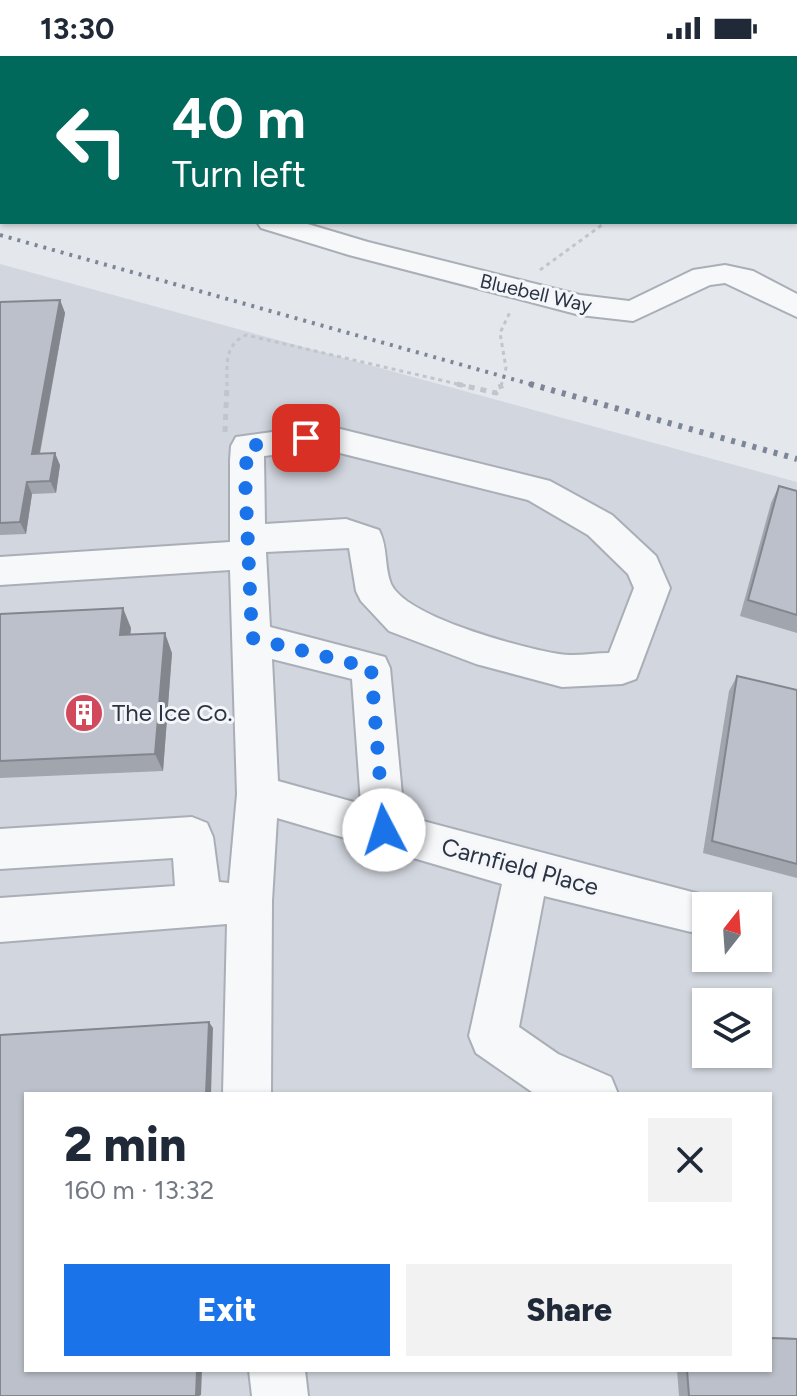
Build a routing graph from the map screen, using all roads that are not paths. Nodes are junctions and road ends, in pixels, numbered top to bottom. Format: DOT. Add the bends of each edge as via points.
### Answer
graph roads {
  1 [pos="286,224"];
  2 [pos="351,233"];
  3 [pos="797,307"];
  4 [pos="248,547"];
  5 [pos="0,571"];
  6 [pos="252,638"];
  7 [pos="258,794"];
  8 [pos="384,830"];
  9 [pos="0,849"];
  10 [pos="527,871"];
  11 [pos="250,901"];
  12 [pos="199,905"];
  13 [pos="691,911"];
  14 [pos="0,920"];
  15 [pos="247,1092"];
  16 [pos="588,1092"];
  17 [pos="277,1372"];
  18 [pos="280,1396"];
  1 -- 2 [label="street, Bluebell Way"];
  2 -- 3 [label="street, Bluebell Way" via="580,305 616,310 633,311 726,261 743,278"];
  4 -- 4 [label="street" via="247,461 324,437 538,490 600,525 643,566 652,588 622,668 562,671 476,648 402,620 374,591 366,540 346,533"];
  4 -- 5 [label="street"];
  4 -- 6 [label="street"];
  6 -- 7 [label="street"];
  6 -- 8 [label="street" via="371,668"];
  7 -- 8 [label="street, Carnfield Place"];
  7 -- 11 [label="street"];
  8 -- 10 [label="street, Carnfield Place"];
  9 -- 12 [label="street" via="192,837"];
  10 -- 13 [label="street, Carnfield Place"];
  10 -- 16 [label="street" via="493,1036 522,1062"];
  11 -- 12 [label="street"];
  11 -- 15 [label="street"];
  12 -- 14 [label="street"];
  17 -- 18 [label="street"];
}
